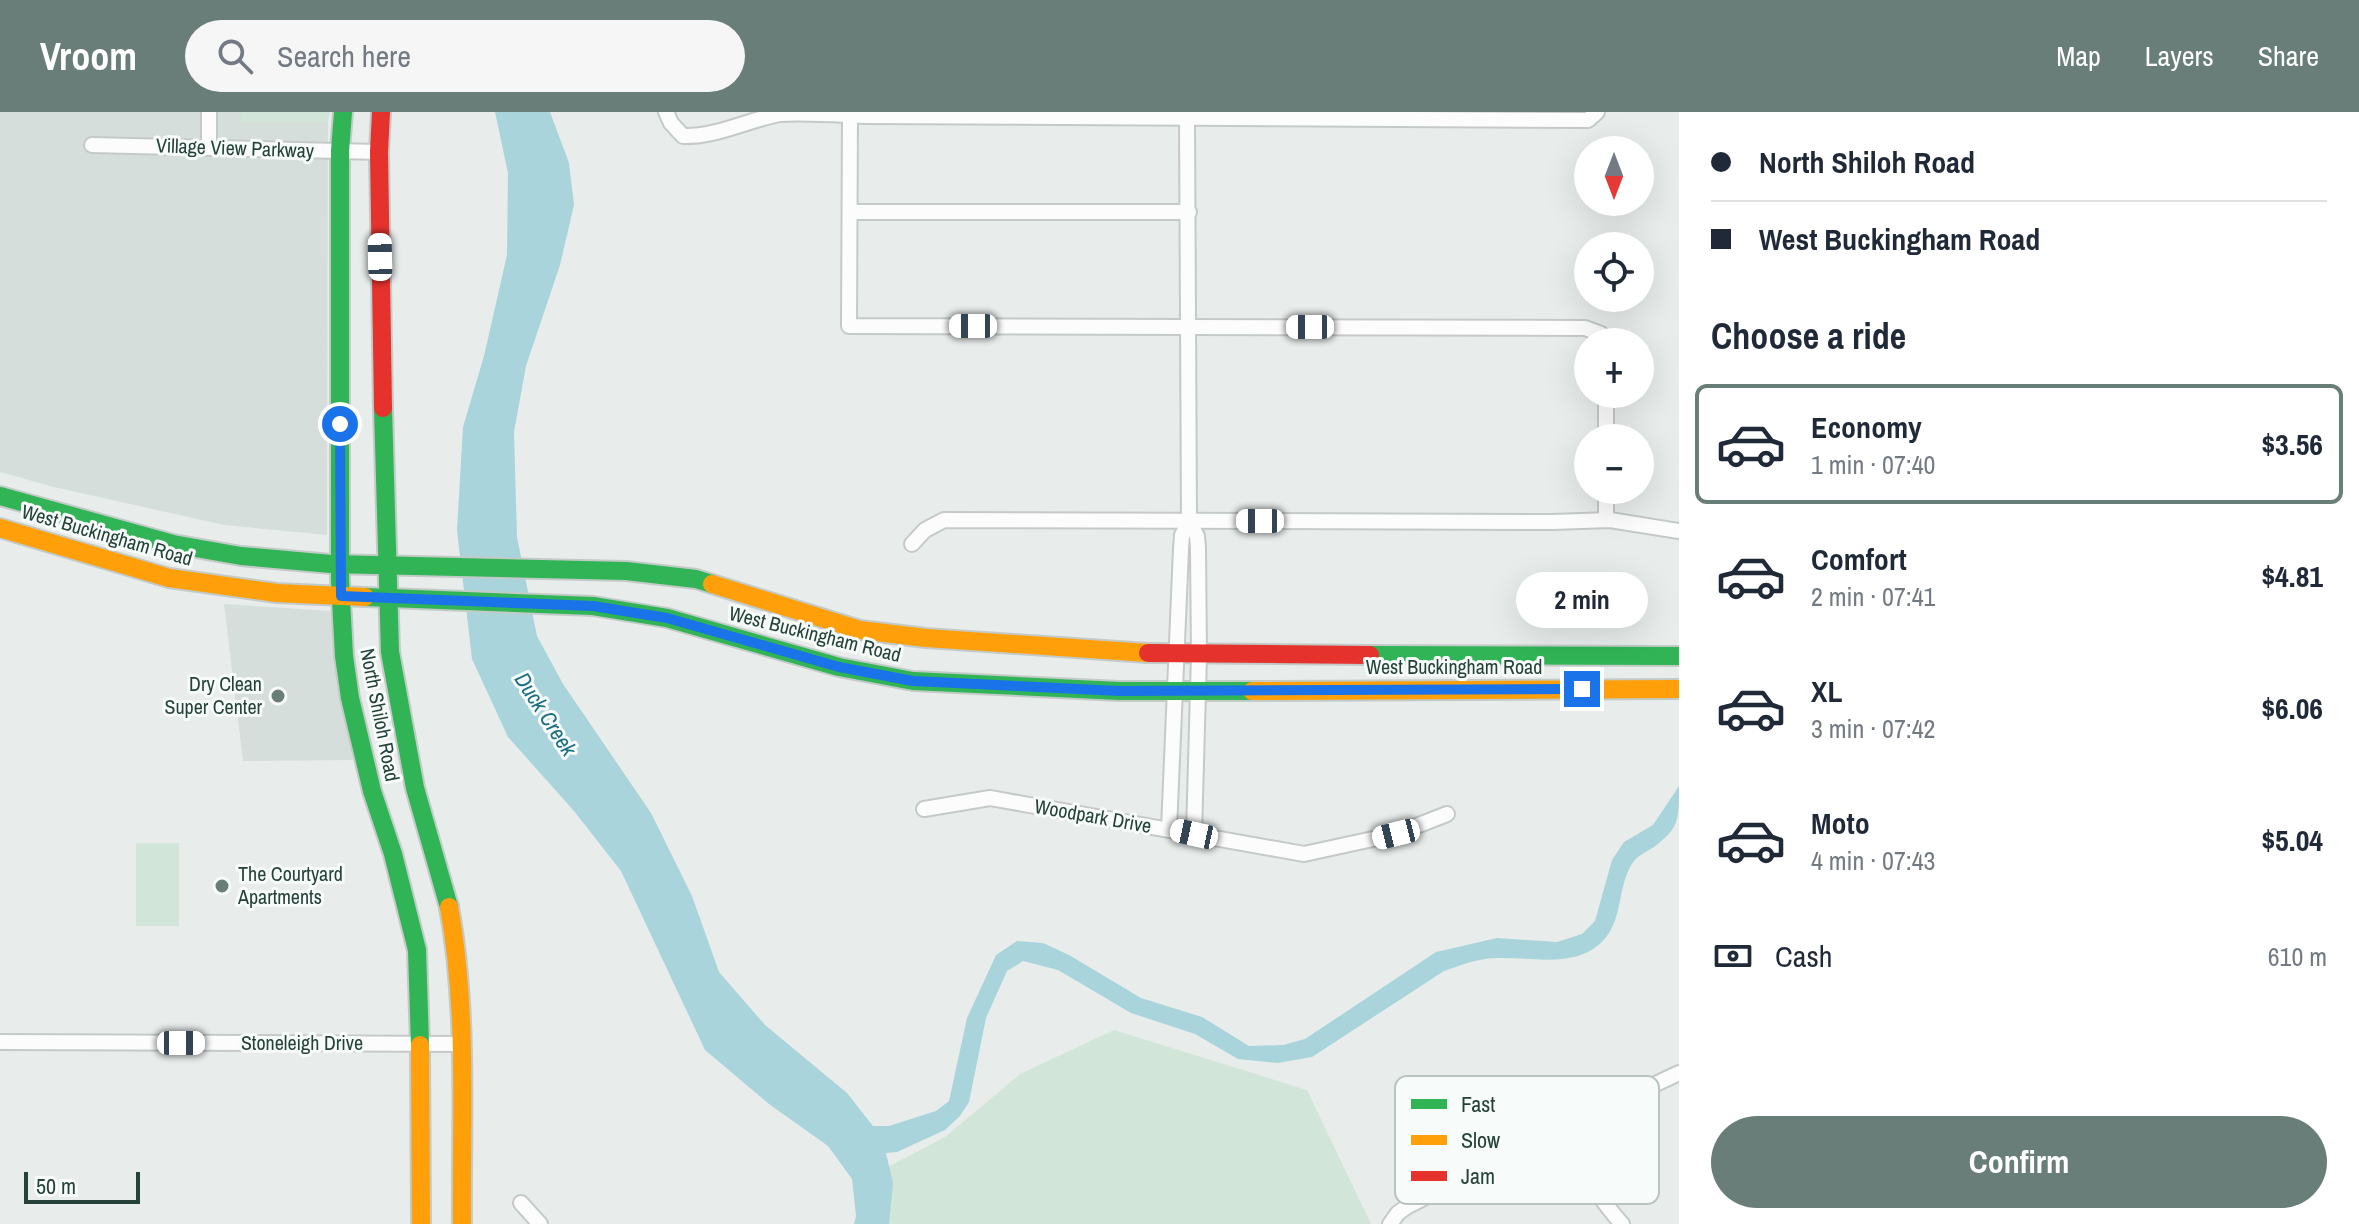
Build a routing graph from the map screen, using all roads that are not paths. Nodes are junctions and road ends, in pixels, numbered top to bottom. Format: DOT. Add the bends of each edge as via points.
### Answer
graph roads {
  1 [pos="209,112"];
  2 [pos="343,112"];
  3 [pos="381,112"];
  4 [pos="666,112"];
  5 [pos="1597,112"];
  6 [pos="1089,115"];
  7 [pos="850,116"];
  8 [pos="1357,116"];
  9 [pos="1440,116"];
  10 [pos="1522,116"];
  11 [pos="1187,118"];
  12 [pos="92,145"];
  13 [pos="209,147"];
  14 [pos="340,151"];
  15 [pos="379,152"];
  16 [pos="851,212"];
  17 [pos="1189,212"];
  18 [pos="1189,327"];
  19 [pos="1585,328"];
  20 [pos="0,496"];
  21 [pos="1606,504"];
  22 [pos="87,519"];
  23 [pos="1606,520"];
  24 [pos="1189,522"];
  25 [pos="0,528"];
  26 [pos="1679,531"];
  27 [pos="912,544"];
  28 [pos="76,550"];
  29 [pos="340,564"];
  30 [pos="386,565"];
  31 [pos="341,596"];
  32 [pos="387,597"];
  33 [pos="1175,655"];
  34 [pos="1199,655"];
  35 [pos="1679,656"];
  36 [pos="1175,689"];
  37 [pos="1199,689"];
  38 [pos="1679,689"];
  39 [pos="924,809"];
  40 [pos="1447,814"];
  41 [pos="1169,829"];
  42 [pos="1194,834"];
  43 [pos="0,1042"];
  44 [pos="420,1043"];
  45 [pos="460,1044"];
  46 [pos="1679,1073"];
  47 [pos="1659,1082"];
  48 [pos="521,1203"];
  49 [pos="1412,1204"];
  50 [pos="1604,1204"];
  51 [pos="421,1224"];
  52 [pos="462,1224"];
  53 [pos="540,1224"];
  54 [pos="1390,1224"];
  55 [pos="1622,1224"];
  1 -- 13 [label="street"];
  2 -- 14 [label="main road, North Shiloh Road"];
  3 -- 15 [label="main road, North Shiloh Road"];
  4 -- 7 [label="street" via="683,136 702,137 785,113"];
  5 -- 10 [label="street" via="1588,120"];
  6 -- 7 [label="street"];
  6 -- 11 [label="street"];
  7 -- 16 [label="street"];
  8 -- 9 [label="street"];
  8 -- 11 [label="street"];
  9 -- 10 [label="street"];
  11 -- 17 [label="street"];
  12 -- 13 [label="street, Village View Parkway"];
  13 -- 14 [label="street, Village View Parkway"];
  14 -- 15 [label="street, Village View Parkway"];
  14 -- 29 [label="main road, North Shiloh Road"];
  15 -- 30 [label="main road, North Shiloh Road"];
  16 -- 17 [label="street"];
  16 -- 18 [label="street" via="849,326"];
  17 -- 18 [label="street"];
  18 -- 19 [label="street"];
  18 -- 24 [label="street"];
  20 -- 22 [label="main road, West Buckingham Road"];
  21 -- 23 [label="street"];
  22 -- 28 [label="main road"];
  22 -- 29 [label="main road, West Buckingham Road" via="173,544"];
  23 -- 24 [label="street"];
  23 -- 26 [label="street"];
  24 -- 27 [label="street" via="944,520"];
  24 -- 33 [label="street" via="1182,535"];
  24 -- 34 [label="street" via="1198,548"];
  25 -- 28 [label="main road, West Buckingham Road"];
  28 -- 31 [label="main road, West Buckingham Road" via="169,578"];
  29 -- 30 [label="main road, West Buckingham Road"];
  29 -- 31 [label="main road, North Shiloh Road"];
  30 -- 32 [label="main road, North Shiloh Road"];
  30 -- 33 [label="main road, West Buckingham Road" via="626,571 696,579 860,630"];
  31 -- 32 [label="main road, West Buckingham Road"];
  31 -- 44 [label="main road, North Shiloh Road" via="350,698 417,950"];
  32 -- 36 [label="main road, West Buckingham Road" via="593,606 667,618 839,667 913,681"];
  32 -- 45 [label="main road, North Shiloh Road" via="395,691 457,950"];
  33 -- 34 [label="main road, West Buckingham Road"];
  33 -- 36 [label="street"];
  34 -- 35 [label="main road, West Buckingham Road"];
  34 -- 37 [label="street"];
  36 -- 37 [label="main road, West Buckingham Road"];
  36 -- 41 [label="street"];
  37 -- 38 [label="main road, West Buckingham Road"];
  37 -- 42 [label="street"];
  39 -- 41 [label="street, Woodpark Drive" via="990,798"];
  40 -- 42 [label="street, Woodpark Drive" via="1396,834 1304,854"];
  41 -- 42 [label="street, Woodpark Drive"];
  43 -- 44 [label="street, Stoneleigh Drive"];
  44 -- 45 [label="street, Stoneleigh Drive"];
  44 -- 51 [label="main road, North Shiloh Road"];
  45 -- 52 [label="main road, North Shiloh Road"];
  46 -- 47 [label="street"];
  48 -- 53 [label="street"];
  49 -- 54 [label="street"];
  50 -- 55 [label="street"];
}
